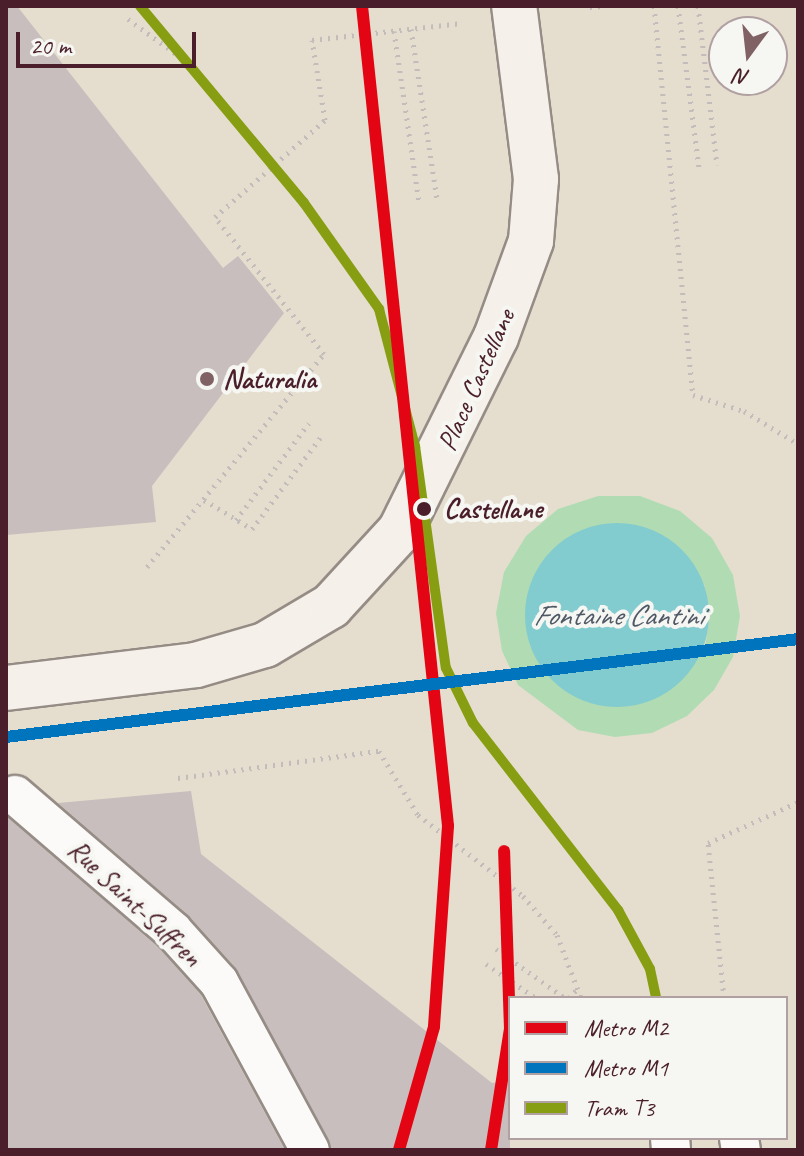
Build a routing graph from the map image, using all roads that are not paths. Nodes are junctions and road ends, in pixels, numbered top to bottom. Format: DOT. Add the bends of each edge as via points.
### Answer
graph roads {
  1 [pos="495,14"];
  2 [pos="6,688"];
  3 [pos="15,795"];
  4 [pos="310,1150"];
  1 -- 2 [label="main road, Place Castellane" via="536,179 517,287 400,531 331,606 265,645 165,670"];
  3 -- 4 [label="street, Rue Saint-Suffren" via="173,931 219,982"];
}
